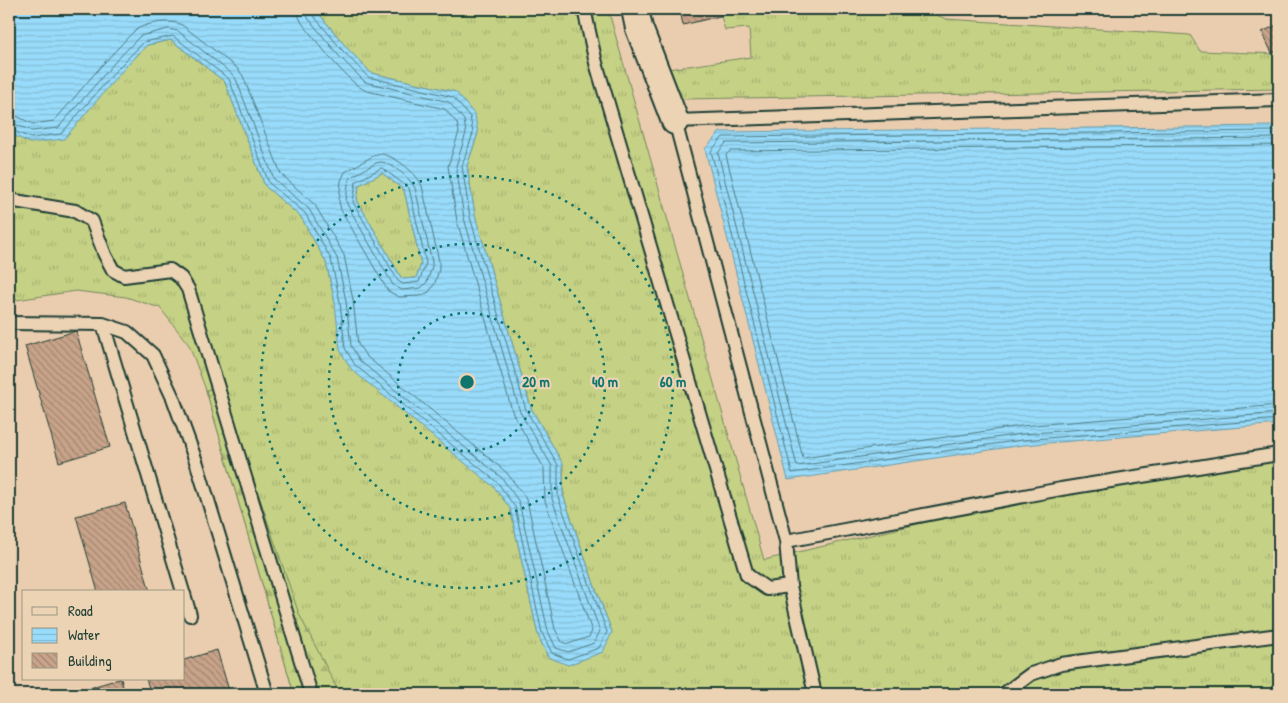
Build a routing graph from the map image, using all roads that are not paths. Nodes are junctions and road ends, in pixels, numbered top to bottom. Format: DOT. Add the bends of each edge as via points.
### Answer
graph roads {
  1 [pos="584,9"];
  2 [pos="635,9"];
  3 [pos="1279,100"];
  4 [pos="675,121"];
  5 [pos="9,200"];
  6 [pos="9,323"];
  7 [pos="103,324"];
  8 [pos="1279,454"];
  9 [pos="786,541"];
  10 [pos="790,586"];
  11 [pos="182,590"];
  12 [pos="185,599"];
  13 [pos="190,615"];
  14 [pos="1279,635"];
  15 [pos="266,694"];
  16 [pos="311,694"];
  17 [pos="815,694"];
  18 [pos="1004,694"];
  1 -- 10 [label="lane" via="596,64 747,575 767,589"];
  2 -- 4 [label="street" via="639,28"];
  3 -- 4 [label="lane"];
  4 -- 9 [label="lane"];
  5 -- 16 [label="lane" via="75,211 92,220 113,270 124,276 170,270 185,283"];
  6 -- 7 [label="lane"];
  7 -- 11 [label="lane"];
  7 -- 15 [label="lane" via="127,332 153,355 173,398 197,464"];
  8 -- 9 [label="lane" via="1061,488"];
  9 -- 10 [label="lane"];
  10 -- 17 [label="lane"];
  12 -- 13 [label="lane"];
  14 -- 18 [label="lane" via="1061,664 1031,674"];
}
